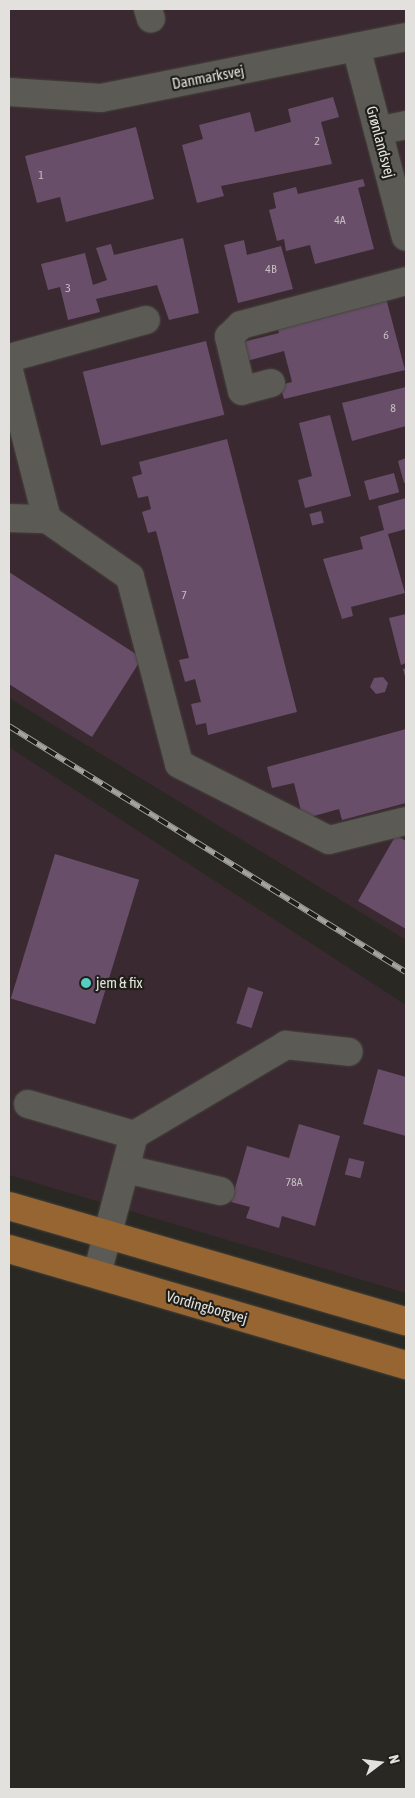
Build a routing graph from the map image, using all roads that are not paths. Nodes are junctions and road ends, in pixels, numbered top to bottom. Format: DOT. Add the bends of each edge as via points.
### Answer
graph roads {
  1 [pos="406,37"];
  2 [pos="356,47"];
  3 [pos="9,92"];
  4 [pos="406,125"];
  5 [pos="378,131"];
  6 [pos="406,237"];
  7 [pos="406,281"];
  8 [pos="146,320"];
  9 [pos="9,358"];
  10 [pos="9,371"];
  11 [pos="271,383"];
  12 [pos="9,518"];
  13 [pos="47,519"];
  14 [pos="406,821"];
  15 [pos="349,1052"];
  16 [pos="28,1104"];
  17 [pos="134,1135"];
  18 [pos="126,1169"];
  19 [pos="220,1191"];
  20 [pos="9,1206"];
  21 [pos="108,1234"];
  22 [pos="9,1249"];
  23 [pos="97,1274"];
  24 [pos="406,1321"];
  25 [pos="406,1365"];
  1 -- 2 [label="street, Danmarksvej"];
  2 -- 3 [label="street, Danmarksvej" via="101,98"];
  2 -- 5 [label="street, Grønlandsvej"];
  4 -- 5 [label="street"];
  5 -- 6 [label="street, Grønlandsvej"];
  7 -- 11 [label="street" via="241,325 229,337 242,391"];
  8 -- 9 [label="street"];
  10 -- 13 [label="street"];
  12 -- 13 [label="street"];
  13 -- 14 [label="street" via="130,577 179,764 329,840"];
  15 -- 17 [label="street" via="286,1045"];
  16 -- 17 [label="street"];
  17 -- 18 [label="street"];
  18 -- 19 [label="street"];
  18 -- 21 [label="street"];
  20 -- 21 [label="main road"];
  21 -- 23 [label="street"];
  21 -- 24 [label="main road"];
  22 -- 23 [label="main road, Vordingborgvej"];
  23 -- 25 [label="main road, Vordingborgvej"];
}
